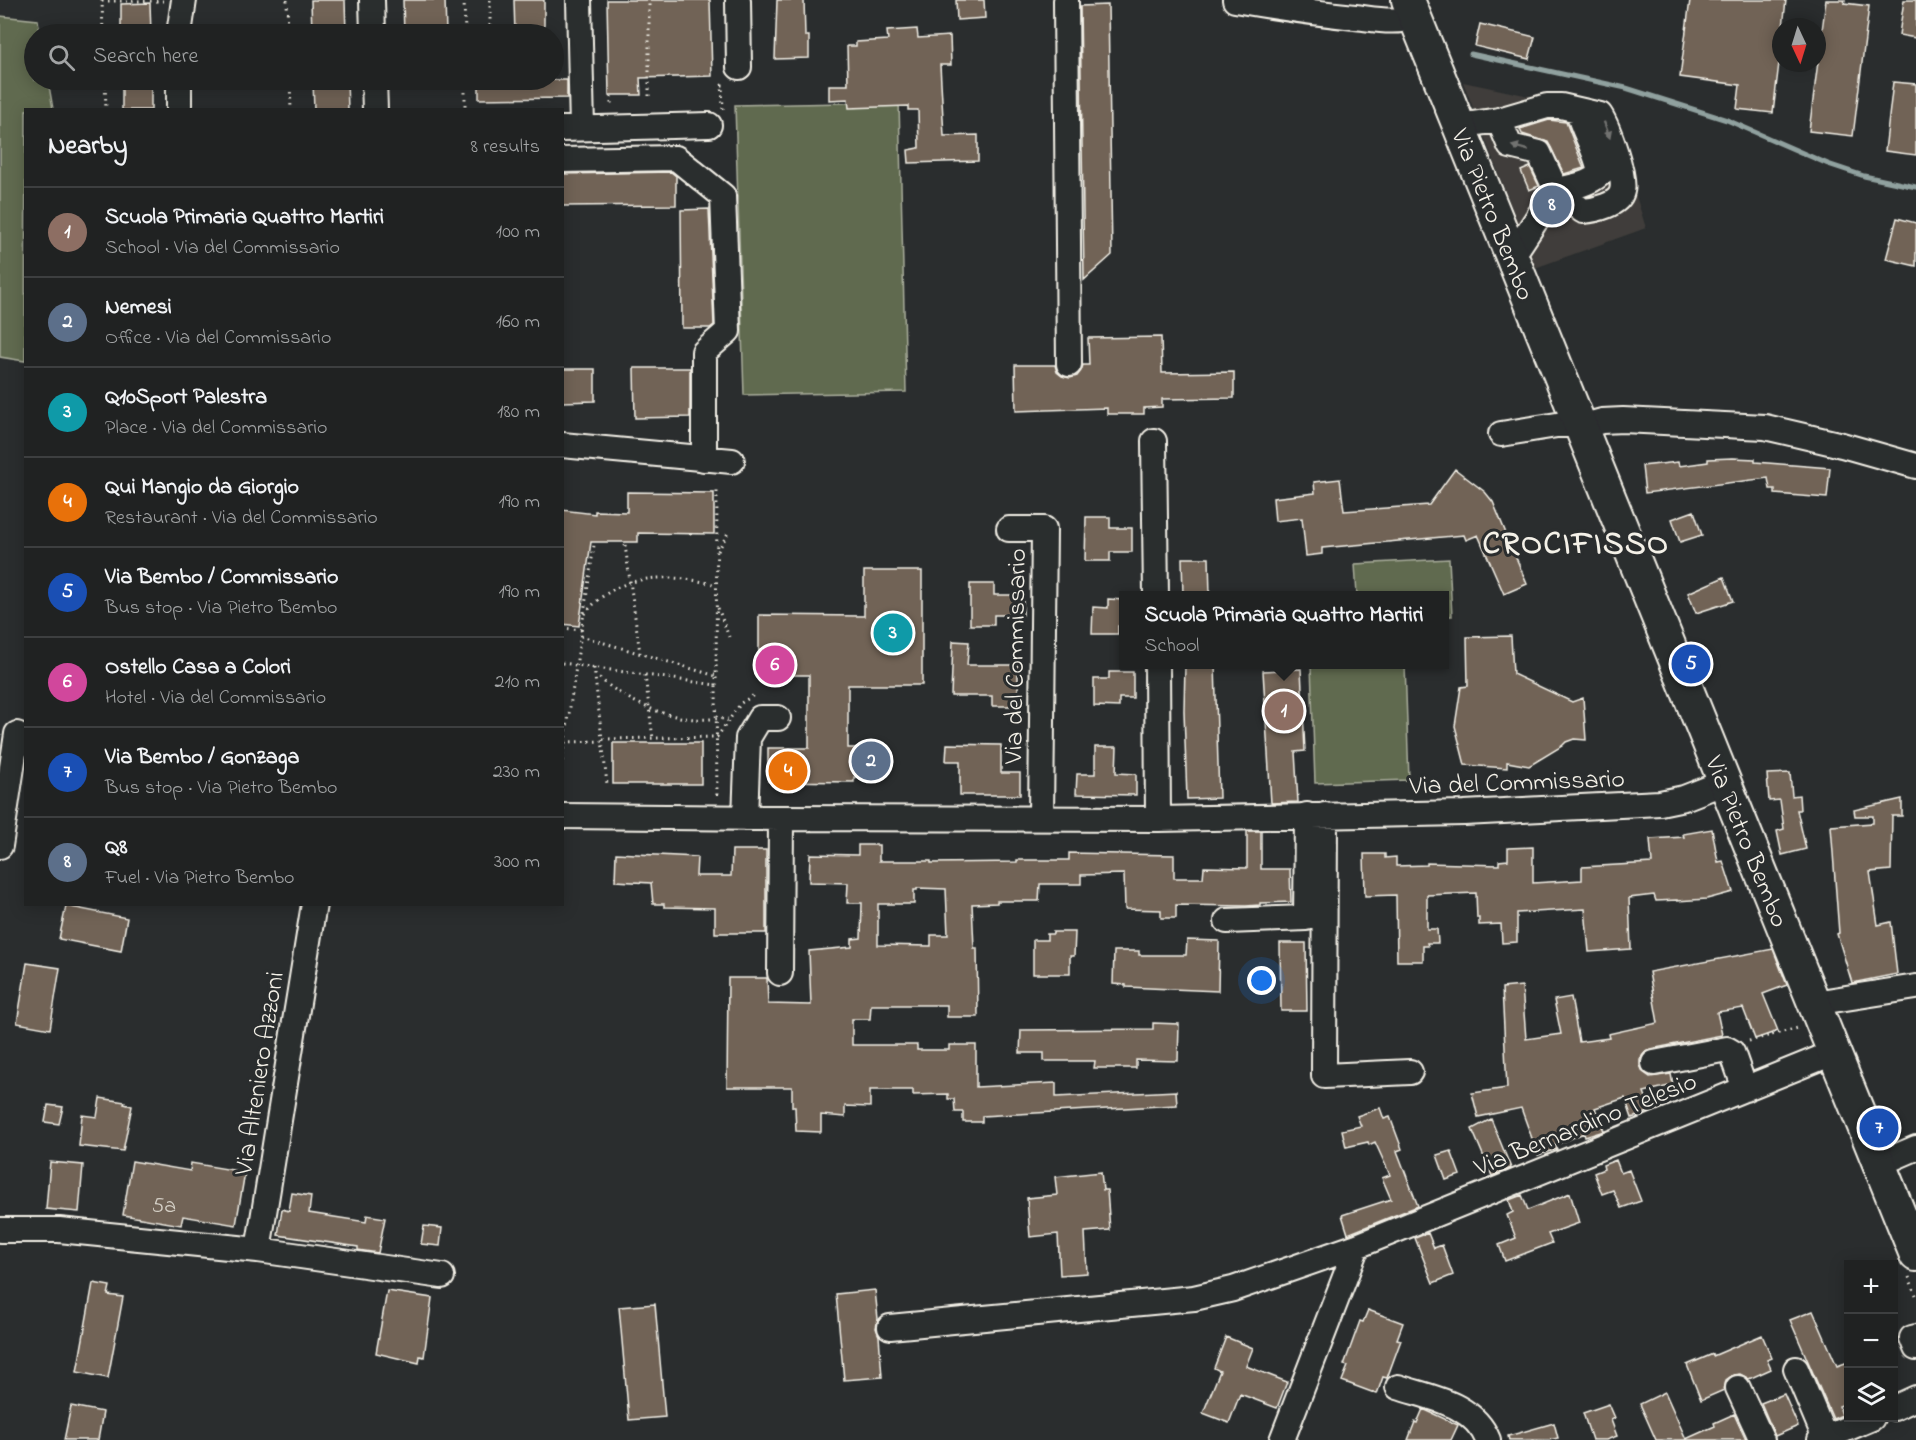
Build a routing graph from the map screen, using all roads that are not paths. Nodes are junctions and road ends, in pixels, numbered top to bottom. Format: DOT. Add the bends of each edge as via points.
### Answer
graph roads {
  1 [pos="183,0"];
  2 [pos="372,0"];
  3 [pos="738,0"];
  4 [pos="1066,0"];
  5 [pos="1235,0"];
  6 [pos="1411,9"];
  7 [pos="574,14"];
  8 [pos="180,24"];
  9 [pos="373,24"];
  10 [pos="740,67"];
  11 [pos="179,90"];
  12 [pos="374,90"];
  13 [pos="179,108"];
  14 [pos="375,108"];
  15 [pos="1499,120"];
  16 [pos="710,125"];
  17 [pos="675,126"];
  18 [pos="1458,126"];
  19 [pos="572,129"];
  20 [pos="676,158"];
  21 [pos="564,160"];
  22 [pos="1556,190"];
  23 [pos="1511,258"];
  24 [pos="1069,364"];
  25 [pos="1580,427"];
  26 [pos="1502,434"];
  27 [pos="1154,441"];
  28 [pos="564,445"];
  29 [pos="704,459"];
  30 [pos="732,461"];
  31 [pos="1916,466"];
  32 [pos="1009,529"];
  33 [pos="1156,591"];
  34 [pos="1156,669"];
  35 [pos="777,718"];
  36 [pos="14,734"];
  37 [pos="1725,782"];
  38 [pos="1316,815"];
  39 [pos="564,816"];
  40 [pos="745,818"];
  41 [pos="781,818"];
  42 [pos="1041,818"];
  43 [pos="1158,819"];
  44 [pos="0,846"];
  45 [pos="314,906"];
  46 [pos="1227,921"];
  47 [pos="780,973"];
  48 [pos="1916,987"];
  49 [pos="1810,1015"];
  50 [pos="1833,1053"];
  51 [pos="1654,1063"];
  52 [pos="1410,1072"];
  53 [pos="1745,1089"];
  54 [pos="1916,1148"];
  55 [pos="1879,1164"];
  56 [pos="2,1228"];
  57 [pos="258,1250"];
  58 [pos="1355,1252"];
  59 [pos="1916,1255"];
  60 [pos="442,1276"];
  61 [pos="890,1327"];
  62 [pos="1916,1337"];
  63 [pos="1916,1348"];
  64 [pos="1796,1369"];
  65 [pos="1398,1387"];
  66 [pos="1738,1388"];
  67 [pos="1916,1398"];
  68 [pos="1898,1406"];
  69 [pos="1862,1422"];
  70 [pos="1822,1439"];
  71 [pos="1282,1440"];
  72 [pos="1488,1440"];
  73 [pos="1762,1440"];
  1 -- 8 [label="street"];
  2 -- 9 [label="street"];
  3 -- 10 [label="street"];
  4 -- 24 [label="street"];
  5 -- 6 [label="street" via="1384,20 1404,21"];
  6 -- 18 [label="main road, Via Pietro Bembo"];
  7 -- 19 [label="street"];
  11 -- 13 [label="street"];
  12 -- 14 [label="street"];
  15 -- 18 [label="street"];
  22 -- 15 [label="street, one-way" via="1539,153 1510,146"];
  15 -- 22 [label="street, one-way" via="1547,106 1578,110 1599,174 1580,185"];
  16 -- 17 [label="street"];
  17 -- 19 [label="street"];
  17 -- 20 [label="street"];
  18 -- 23 [label="main road, Via Pietro Bembo"];
  20 -- 21 [label="street"];
  20 -- 29 [label="street" via="723,196 728,331 704,352"];
  22 -- 23 [label="street"];
  23 -- 25 [label="main road, Via Pietro Bembo"];
  25 -- 26 [label="street" via="1563,424"];
  25 -- 31 [label="street" via="1602,421 1652,420 1765,427"];
  25 -- 37 [label="main road, Via Pietro Bembo"];
  27 -- 33 [label="street"];
  28 -- 29 [label="street"];
  29 -- 30 [label="street"];
  32 -- 42 [label="street, Via del Commissario" via="1044,529"];
  34 -- 43 [label="street"];
  35 -- 40 [label="street" via="760,718 748,738"];
  36 -- 44 [label="street"];
  37 -- 38 [label="street, Via del Commissario" via="1660,803 1464,813"];
  37 -- 49 [label="main road, Via Pietro Bembo"];
  38 -- 43 [label="street, Via del Commissario"];
  38 -- 46 [label="street" via="1306,918"];
  38 -- 52 [label="street" via="1324,1076"];
  39 -- 40 [label="street, Via del Commissario"];
  40 -- 41 [label="street, Via del Commissario"];
  41 -- 42 [label="street, Via del Commissario"];
  41 -- 47 [label="street"];
  42 -- 43 [label="street, Via del Commissario"];
  45 -- 57 [label="street, Via Alteniero Azzoni"];
  48 -- 49 [label="street"];
  49 -- 50 [label="main road, Via Pietro Bembo"];
  50 -- 53 [label="street, Via Bernardino Telesio"];
  50 -- 55 [label="main road, Via Pietro Bembo"];
  51 -- 53 [label="street" via="1727,1048"];
  53 -- 58 [label="street, Via Bernardino Telesio"];
  54 -- 55 [label="street"];
  55 -- 59 [label="main road, Via Pietro Bembo"];
  56 -- 57 [label="street"];
  57 -- 60 [label="street"];
  58 -- 61 [label="street, Via Bernardino Telesio" via="1194,1298"];
  58 -- 71 [label="street"];
  62 -- 63 [label="street" via="1912,1338"];
  64 -- 70 [label="street"];
  65 -- 72 [label="street" via="1458,1406 1475,1419"];
  66 -- 73 [label="street"];
  67 -- 68 [label="street"];
  69 -- 70 [label="street"];
}
